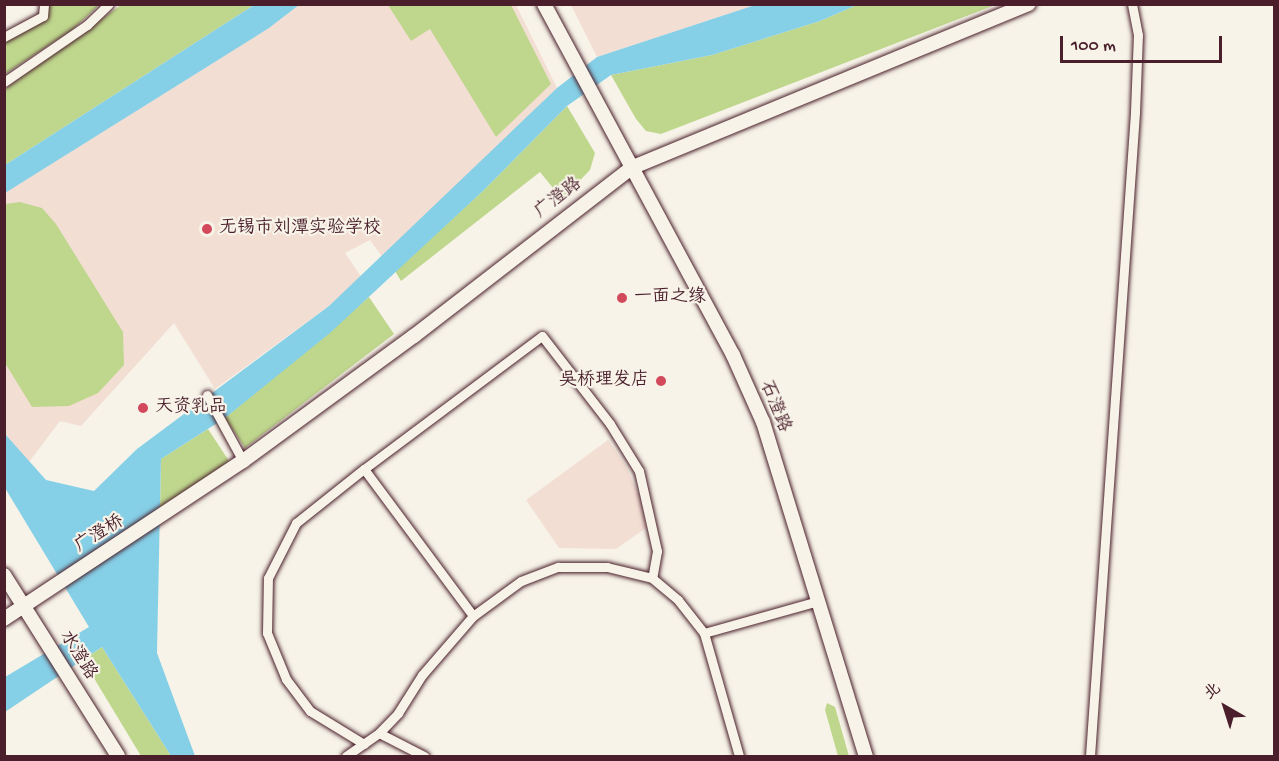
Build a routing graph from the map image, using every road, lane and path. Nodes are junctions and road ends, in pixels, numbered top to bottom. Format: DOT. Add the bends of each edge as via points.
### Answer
graph roads {
  1 [pos="44,4"];
  2 [pos="109,4"];
  3 [pos="544,4"];
  4 [pos="1029,4"];
  5 [pos="1132,4"];
  6 [pos="4,37"];
  7 [pos="4,82"];
  8 [pos="633,167"];
  9 [pos="207,395"];
  10 [pos="243,461"];
  11 [pos="364,469"];
  12 [pos="164,516"];
  13 [pos="4,575"];
  14 [pos="652,578"];
  15 [pos="818,601"];
  16 [pos="24,605"];
  17 [pos="473,616"];
  18 [pos="4,619"];
  19 [pos="704,633"];
  20 [pos="379,733"];
  21 [pos="364,744"];
  22 [pos="118,756"];
  23 [pos="346,756"];
  24 [pos="424,756"];
  25 [pos="739,756"];
  26 [pos="866,756"];
  27 [pos="1090,756"];
  1 -- 6 [label="street" via="43,16"];
  2 -- 7 [label="street" via="87,25"];
  3 -- 8 [label="street, 石澄路"];
  4 -- 8 [label="street, 广澄路"];
  5 -- 27 [label="street" via="1138,35 1135,112"];
  8 -- 10 [label="street, 广澄路" via="414,336"];
  8 -- 15 [label="street, 石澄路" via="733,355 763,422"];
  9 -- 10 [label="street"];
  10 -- 12 [label="street, 广澄路"];
  11 -- 14 [label="street" via="542,336 610,424 639,471 657,551"];
  11 -- 17 [label="street"];
  11 -- 21 [label="street" via="296,523 268,578 267,633 286,679 310,711"];
  12 -- 16 [label="street, 广澄桥"];
  13 -- 16 [label="street, 水澄路"];
  14 -- 17 [label="street" via="607,567 558,567 521,581"];
  14 -- 19 [label="street" via="678,600"];
  15 -- 19 [label="street"];
  15 -- 26 [label="street, 石澄路"];
  16 -- 18 [label="street, 广澄桥"];
  16 -- 22 [label="street, 水澄路"];
  17 -- 20 [label="street"];
  19 -- 25 [label="street"];
  20 -- 21 [label="street"];
  20 -- 24 [label="street"];
  21 -- 23 [label="street"];
}
